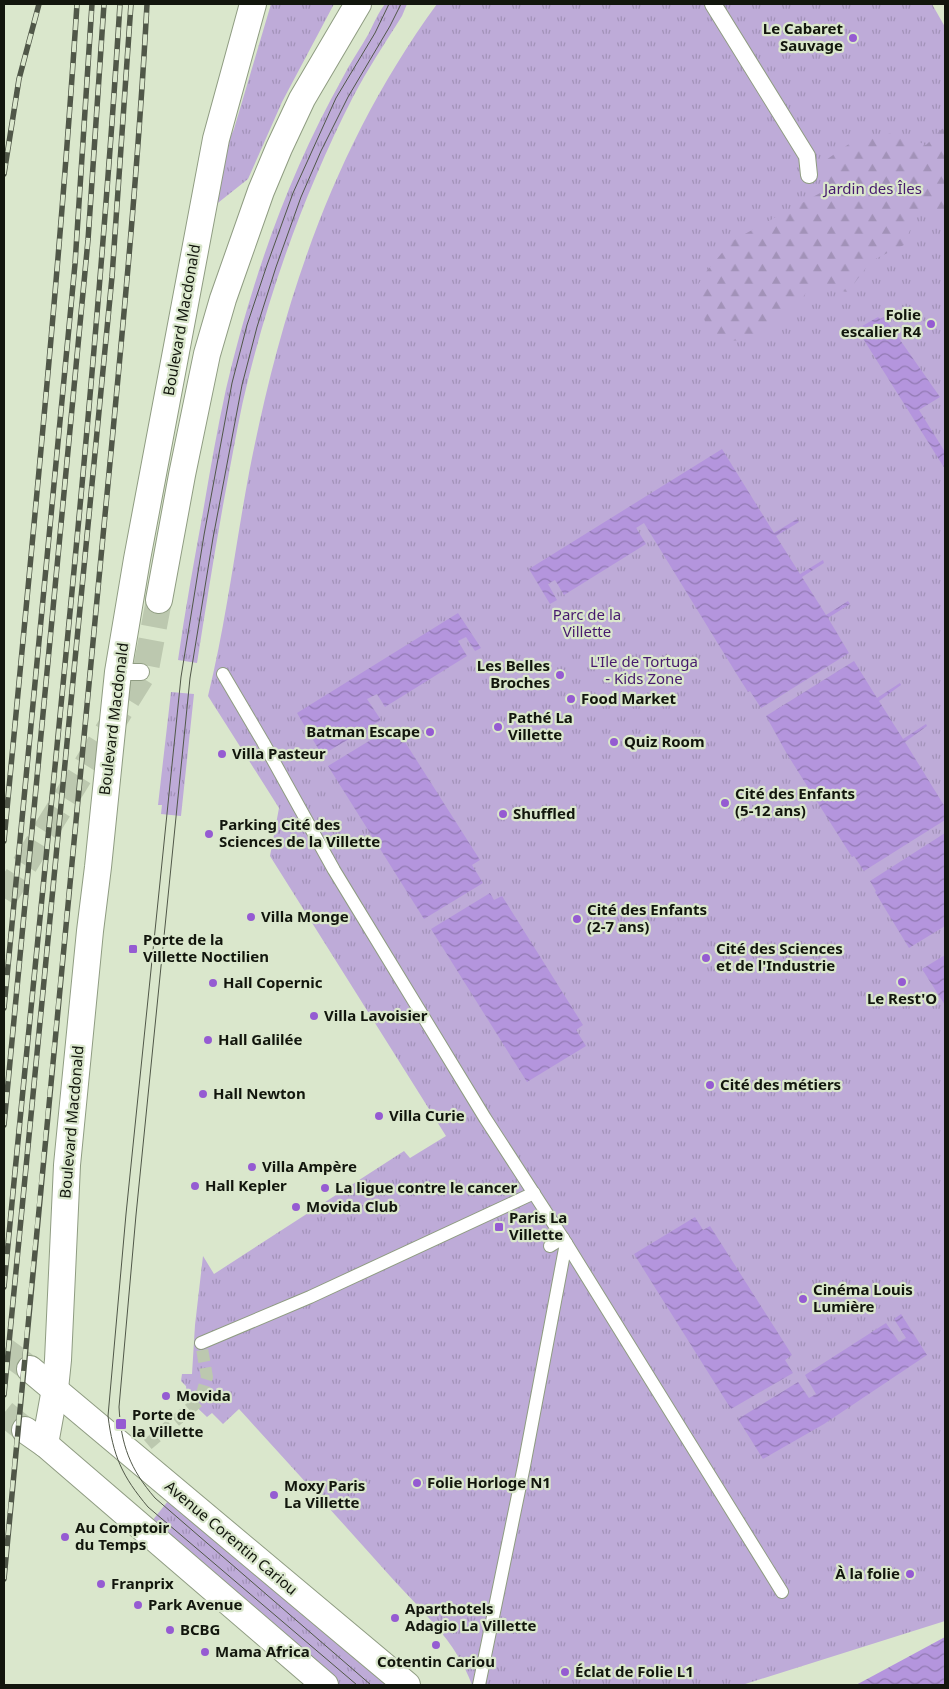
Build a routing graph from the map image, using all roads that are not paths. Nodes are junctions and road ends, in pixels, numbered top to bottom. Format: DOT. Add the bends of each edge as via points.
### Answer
graph roads {
  1 [pos="253,4"];
  2 [pos="358,4"];
  3 [pos="713,4"];
  4 [pos="810,175"];
  5 [pos="159,600"];
  6 [pos="223,674"];
  7 [pos="510,1157"];
  8 [pos="499,1164"];
  9 [pos="534,1193"];
  10 [pos="564,1241"];
  11 [pos="550,1246"];
  12 [pos="201,1343"];
  13 [pos="30,1369"];
  14 [pos="55,1389"];
  15 [pos="782,1592"];
  16 [pos="325,1685"];
  17 [pos="407,1685"];
  18 [pos="479,1685"];
  1 -- 14 [label="main road, Boulevard Macdonald" via="216,139 138,550 130,672 90,931 67,1165"];
  2 -- 5 [label="main road, Boulevard Macdonald" via="302,99 279,148 223,299 207,354"];
  3 -- 4 [label="street" via="806,156"];
  6 -- 7 [label="street" via="334,870"];
  7 -- 8 [label="street"];
  7 -- 9 [label="street"];
  9 -- 10 [label="street"];
  9 -- 12 [label="street" via="390,1261"];
  10 -- 11 [label="street"];
  10 -- 15 [label="street"];
  10 -- 18 [label="street" via="524,1466"];
  13 -- 14 [label="main road, Avenue Corentin Cariou"];
  14 -- 16 [label="main road, Boulevard Macdonald" via="35,1437"];
  14 -- 17 [label="main road, Avenue Corentin Cariou"];
}
